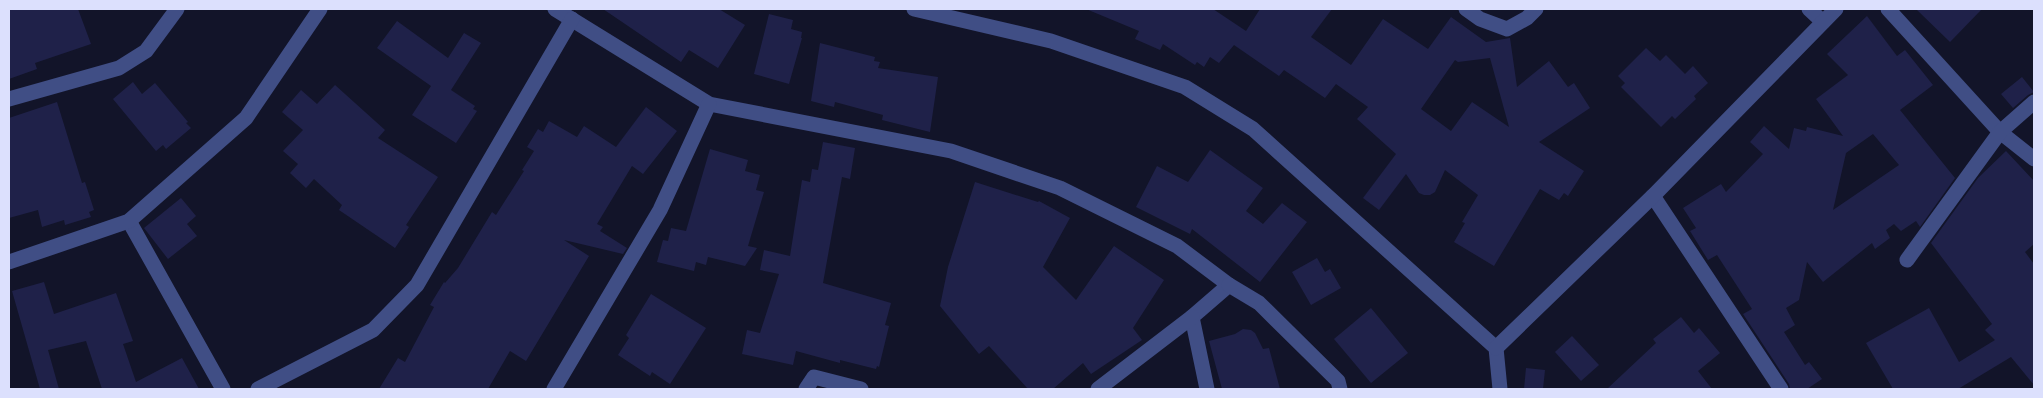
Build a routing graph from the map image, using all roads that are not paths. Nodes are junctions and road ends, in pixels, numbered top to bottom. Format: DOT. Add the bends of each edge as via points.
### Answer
graph roads {
  1 [pos="177,9"];
  2 [pos="320,9"];
  3 [pos="554,9"];
  4 [pos="914,9"];
  5 [pos="1466,9"];
  6 [pos="1536,9"];
  7 [pos="1809,9"];
  8 [pos="1836,9"];
  9 [pos="1888,9"];
  10 [pos="572,19"];
  11 [pos="1823,22"];
  12 [pos="9,99"];
  13 [pos="2034,102"];
  14 [pos="710,104"];
  15 [pos="2000,132"];
  16 [pos="2034,159"];
  17 [pos="1653,196"];
  18 [pos="129,221"];
  19 [pos="1907,260"];
  20 [pos="9,262"];
  21 [pos="1229,285"];
  22 [pos="1192,317"];
  23 [pos="1496,348"];
  24 [pos="223,389"];
  25 [pos="258,389"];
  26 [pos="554,389"];
  27 [pos="806,389"];
  28 [pos="861,389"];
  29 [pos="1098,389"];
  30 [pos="1207,389"];
  31 [pos="1340,389"];
  32 [pos="1500,389"];
  33 [pos="1781,389"];
  1 -- 12 [label="street" via="146,52 119,68"];
  2 -- 18 [label="street" via="246,118"];
  3 -- 10 [label="street"];
  4 -- 23 [label="street" via="1051,41 1185,88 1253,129"];
  5 -- 6 [label="street" via="1480,19 1507,29"];
  7 -- 11 [label="street"];
  8 -- 11 [label="street"];
  9 -- 15 [label="street"];
  10 -- 14 [label="street"];
  10 -- 25 [label="street" via="417,284 374,330"];
  11 -- 17 [label="street"];
  13 -- 15 [label="street"];
  14 -- 21 [label="street" via="951,151 1060,188 1177,246"];
  14 -- 26 [label="street" via="660,210"];
  15 -- 16 [label="street"];
  15 -- 19 [label="street"];
  17 -- 23 [label="street"];
  17 -- 33 [label="street"];
  18 -- 20 [label="street"];
  18 -- 24 [label="street"];
  21 -- 22 [label="street"];
  21 -- 31 [label="street" via="1259,303 1338,381"];
  22 -- 29 [label="street"];
  22 -- 30 [label="street"];
  23 -- 32 [label="street"];
  27 -- 28 [label="street" via="814,377"];
}
